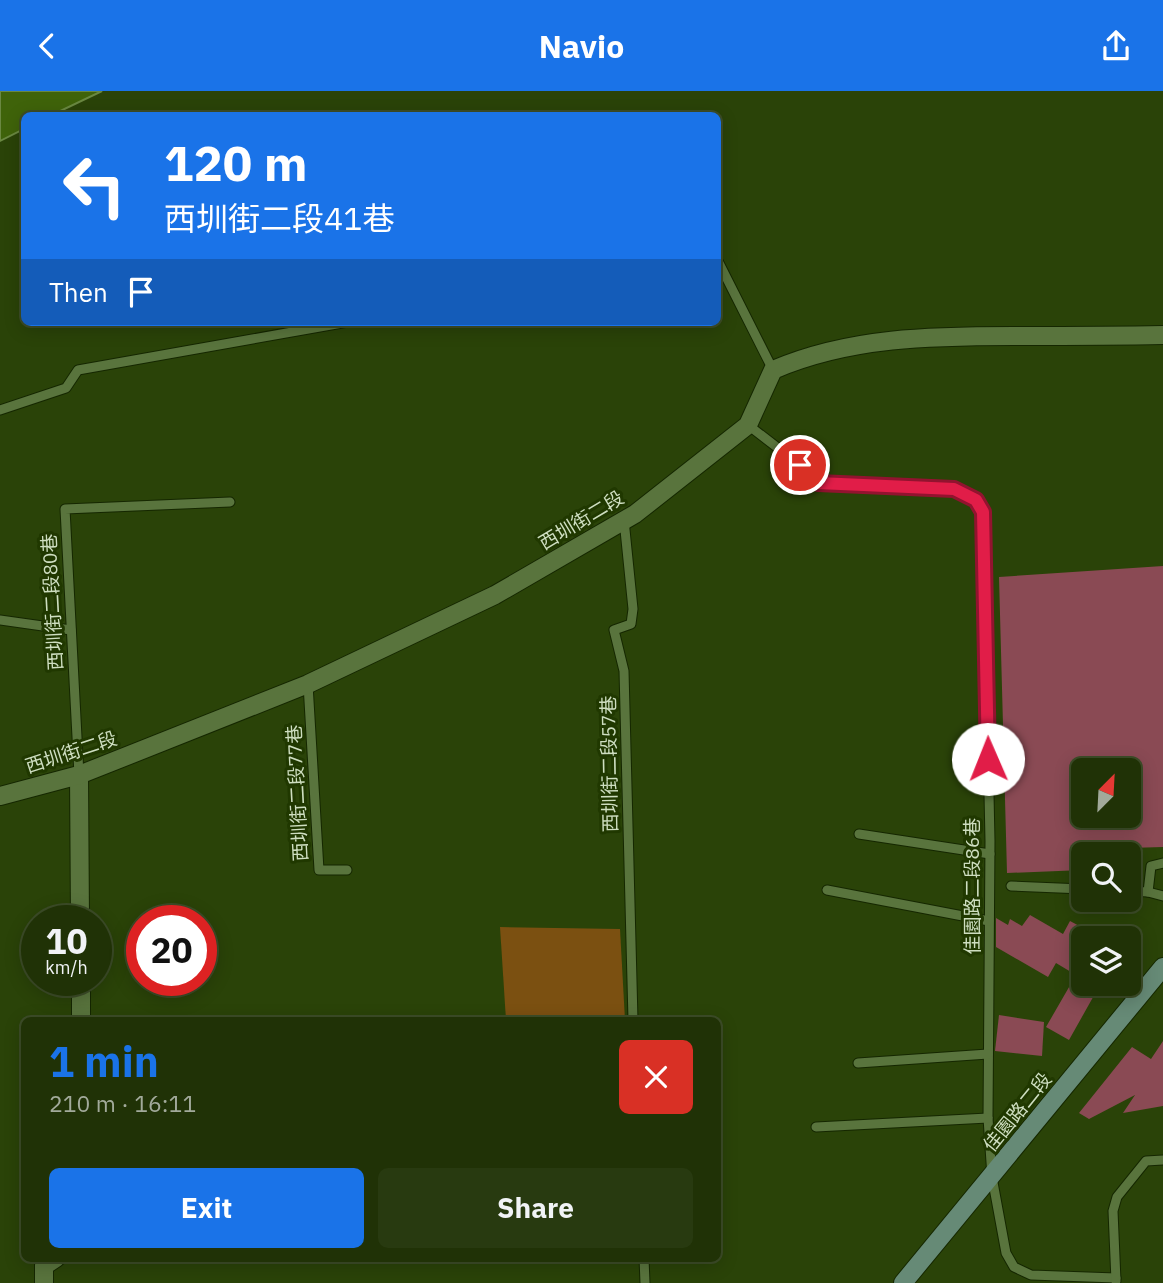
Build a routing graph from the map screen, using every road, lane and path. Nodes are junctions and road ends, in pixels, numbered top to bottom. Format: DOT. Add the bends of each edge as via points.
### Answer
graph roads {
  1 [pos="721,267"];
  2 [pos="326,326"];
  3 [pos="1163,335"];
  4 [pos="773,370"];
  5 [pos="0,410"];
  6 [pos="748,425"];
  7 [pos="230,502"];
  8 [pos="624,520"];
  9 [pos="0,620"];
  10 [pos="71,630"];
  11 [pos="308,684"];
  12 [pos="79,775"];
  13 [pos="0,796"];
  14 [pos="859,835"];
  15 [pos="990,854"];
  16 [pos="1163,863"];
  17 [pos="347,870"];
  18 [pos="1011,886"];
  19 [pos="1071,888"];
  20 [pos="827,890"];
  21 [pos="1141,892"];
  22 [pos="1148,892"];
  23 [pos="1163,896"];
  24 [pos="80,905"];
  25 [pos="989,921"];
  26 [pos="1163,967"];
  27 [pos="81,996"];
  28 [pos="81,1017"];
  29 [pos="633,1017"];
  30 [pos="988,1055"];
  31 [pos="858,1063"];
  32 [pos="988,1118"];
  33 [pos="816,1127"];
  34 [pos="1163,1160"];
  35 [pos="992,1177"];
  36 [pos="50,1262"];
  37 [pos="644,1262"];
  38 [pos="1116,1281"];
  39 [pos="44,1283"];
  40 [pos="645,1283"];
  41 [pos="903,1283"];
  1 -- 4 [label="lane"];
  2 -- 5 [label="lane" via="78,370 66,389"];
  3 -- 4 [label="street" via="939,336 800,358"];
  4 -- 6 [label="street, 西圳街二段"];
  6 -- 8 [label="street, 西圳街二段"];
  6 -- 15 [label="lane, 佳園路二段86巷" via="818,483 954,489 976,500 983,512"];
  7 -- 10 [label="lane, 西圳街二段80巷" via="65,509"];
  8 -- 11 [label="street, 西圳街二段" via="495,595"];
  8 -- 29 [label="lane, 西圳街二段57巷" via="633,609 631,624 614,631 624,671"];
  9 -- 10 [label="lane"];
  10 -- 12 [label="lane, 西圳街二段80巷"];
  11 -- 12 [label="street, 西圳街二段"];
  11 -- 17 [label="lane, 西圳街二段77巷" via="319,870"];
  12 -- 13 [label="street, 西圳街二段"];
  12 -- 24 [label="street"];
  14 -- 15 [label="lane"];
  15 -- 25 [label="lane, 佳園路二段86巷"];
  16 -- 22 [label="lane" via="1151,866"];
  18 -- 19 [label="lane"];
  20 -- 25 [label="lane"];
  21 -- 22 [label="lane"];
  22 -- 23 [label="lane"];
  25 -- 30 [label="lane, 佳園路二段86巷"];
  26 -- 35 [label="street, 佳園路二段"];
  27 -- 28 [label="street"];
  30 -- 31 [label="lane"];
  30 -- 32 [label="lane, 佳園路二段86巷"];
  32 -- 33 [label="lane"];
  32 -- 35 [label="lane, 佳園路二段86巷"];
  34 -- 38 [label="lane" via="1146,1161 1117,1197 1113,1211"];
  35 -- 38 [label="lane, 佳園路二段86巷" via="1006,1253 1014,1267 1031,1275"];
  35 -- 41 [label="street, 佳園路二段"];
  36 -- 39 [label="street" via="44,1266"];
  37 -- 40 [label="lane"];
}
